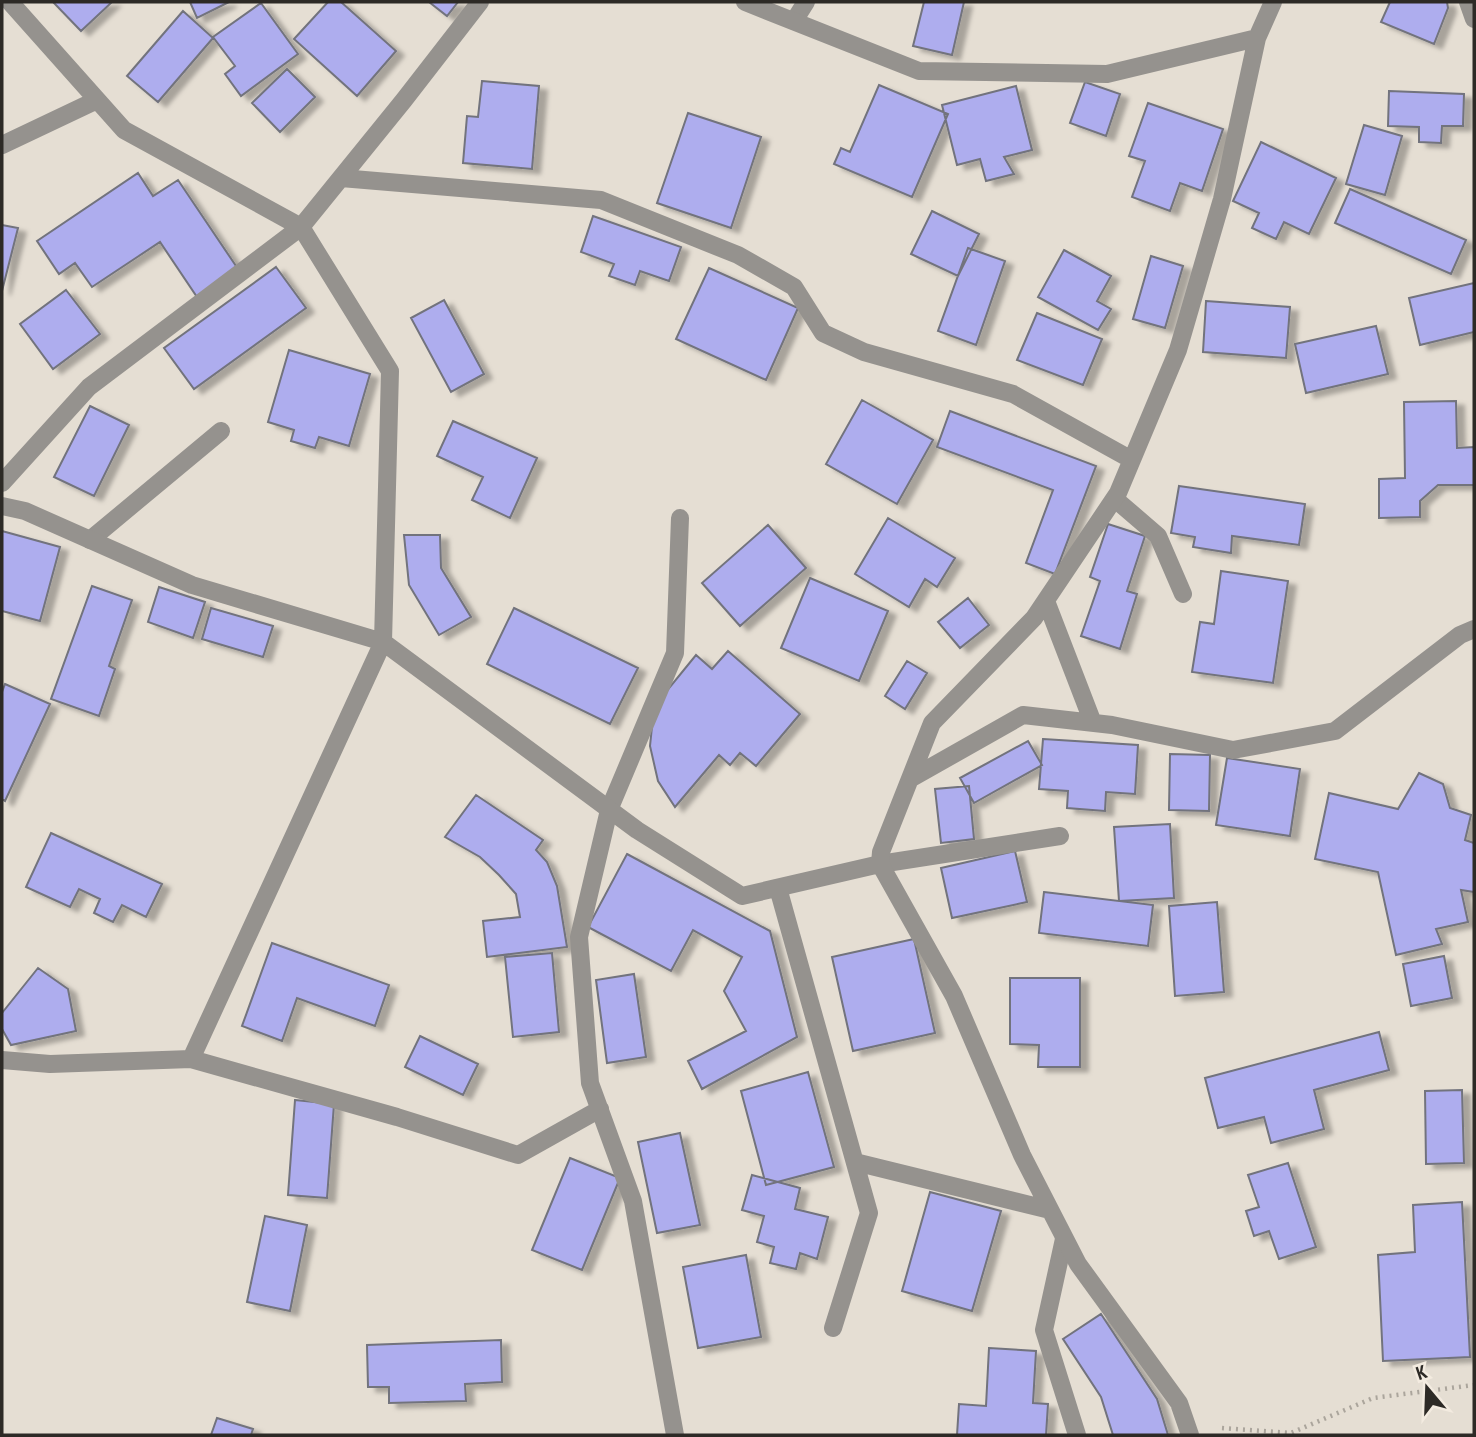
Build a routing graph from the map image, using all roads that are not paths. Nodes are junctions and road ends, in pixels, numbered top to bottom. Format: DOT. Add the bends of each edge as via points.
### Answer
graph roads {
  1 [pos="480,2"];
  2 [pos="745,2"];
  3 [pos="806,2"];
  4 [pos="1272,2"];
  5 [pos="1468,2"];
  6 [pos="9,5"];
  7 [pos="1474,19"];
  8 [pos="794,21"];
  9 [pos="1257,38"];
  10 [pos="97,100"];
  11 [pos="2,145"];
  12 [pos="341,178"];
  13 [pos="301,227"];
  14 [pos="221,431"];
  15 [pos="1132,460"];
  16 [pos="2,483"];
  17 [pos="1115,499"];
  18 [pos="2,506"];
  19 [pos="680,518"];
  20 [pos="90,540"];
  21 [pos="1183,594"];
  22 [pos="1045,601"];
  23 [pos="1474,629"];
  24 [pos="383,642"];
  25 [pos="1093,723"];
  26 [pos="910,779"];
  27 [pos="609,810"];
  28 [pos="1060,836"];
  29 [pos="880,864"];
  30 [pos="778,888"];
  31 [pos="191,1059"];
  32 [pos="2,1060"];
  33 [pos="600,1110"];
  34 [pos="855,1162"];
  35 [pos="1050,1210"];
  36 [pos="1065,1238"];
  37 [pos="833,1328"];
  38 [pos="1188,1430"];
  39 [pos="676,1435"];
  40 [pos="1077,1435"];
  1 -- 12 [label="street"];
  2 -- 8 [label="street"];
  3 -- 8 [label="street"];
  4 -- 9 [label="street"];
  5 -- 7 [label="street"];
  6 -- 10 [label="street"];
  8 -- 9 [label="street" via="919,71 1107,74"];
  9 -- 15 [label="street" via="1222,199 1178,350"];
  10 -- 11 [label="street"];
  10 -- 13 [label="street" via="124,130"];
  12 -- 13 [label="street"];
  12 -- 15 [label="street" via="601,200 738,255 794,287 823,333 864,352 1013,394"];
  13 -- 16 [label="street" via="89,387"];
  13 -- 24 [label="street" via="390,371"];
  14 -- 20 [label="street"];
  15 -- 17 [label="street"];
  17 -- 21 [label="street" via="1158,536"];
  17 -- 22 [label="street"];
  18 -- 20 [label="street" via="25,511"];
  19 -- 27 [label="street" via="675,653"];
  20 -- 24 [label="street" via="192,585"];
  22 -- 25 [label="street"];
  22 -- 26 [label="street" via="932,723"];
  23 -- 25 [label="street" via="1335,731 1233,750"];
  24 -- 27 [label="street"];
  24 -- 31 [label="street"];
  25 -- 26 [label="street" via="1023,715"];
  26 -- 29 [label="street"];
  27 -- 30 [label="street" via="742,897"];
  27 -- 33 [label="street" via="579,937 590,1083"];
  28 -- 29 [label="street"];
  29 -- 30 [label="street"];
  29 -- 35 [label="street" via="954,996"];
  30 -- 34 [label="street"];
  31 -- 32 [label="street" via="50,1064"];
  31 -- 33 [label="street" via="517,1155"];
  33 -- 39 [label="street" via="633,1201"];
  34 -- 35 [label="street"];
  34 -- 37 [label="street" via="869,1213"];
  35 -- 36 [label="street"];
  36 -- 38 [label="street" via="1078,1264 1180,1404"];
  36 -- 40 [label="street" via="1044,1330"];
}
